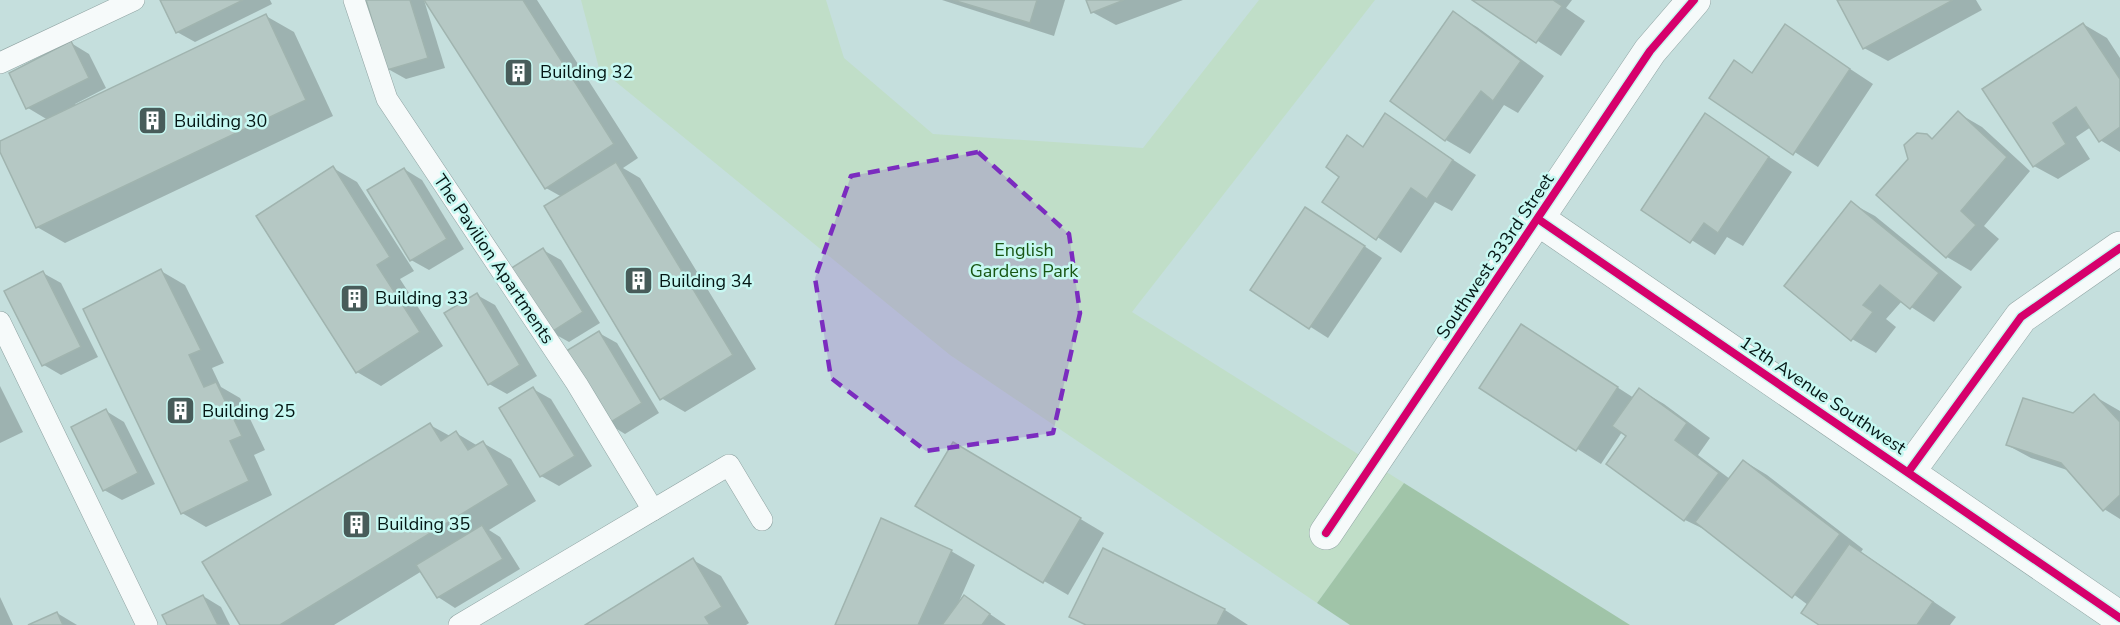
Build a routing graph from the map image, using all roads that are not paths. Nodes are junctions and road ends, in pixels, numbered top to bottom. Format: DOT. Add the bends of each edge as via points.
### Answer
graph roads {
  1 [pos="134,0"];
  2 [pos="354,0"];
  3 [pos="1694,0"];
  4 [pos="0,63"];
  5 [pos="1538,219"];
  6 [pos="2120,248"];
  7 [pos="0,322"];
  8 [pos="1909,471"];
  9 [pos="653,510"];
  10 [pos="762,520"];
  11 [pos="1326,533"];
  12 [pos="2120,618"];
  13 [pos="147,625"];
  14 [pos="459,625"];
  1 -- 4 [label="lane"];
  2 -- 9 [label="lane, The Pavilion Apartments" via="387,99 577,384"];
  3 -- 5 [label="street, Southwest 333rd Street" via="1650,51"];
  5 -- 8 [label="street, 12th Avenue Southwest"];
  5 -- 11 [label="street, Southwest 333rd Street"];
  6 -- 8 [label="street" via="2021,317"];
  7 -- 13 [label="lane"];
  8 -- 12 [label="street, 12th Avenue Southwest"];
  9 -- 10 [label="lane" via="729,465"];
  9 -- 14 [label="lane"];
}
